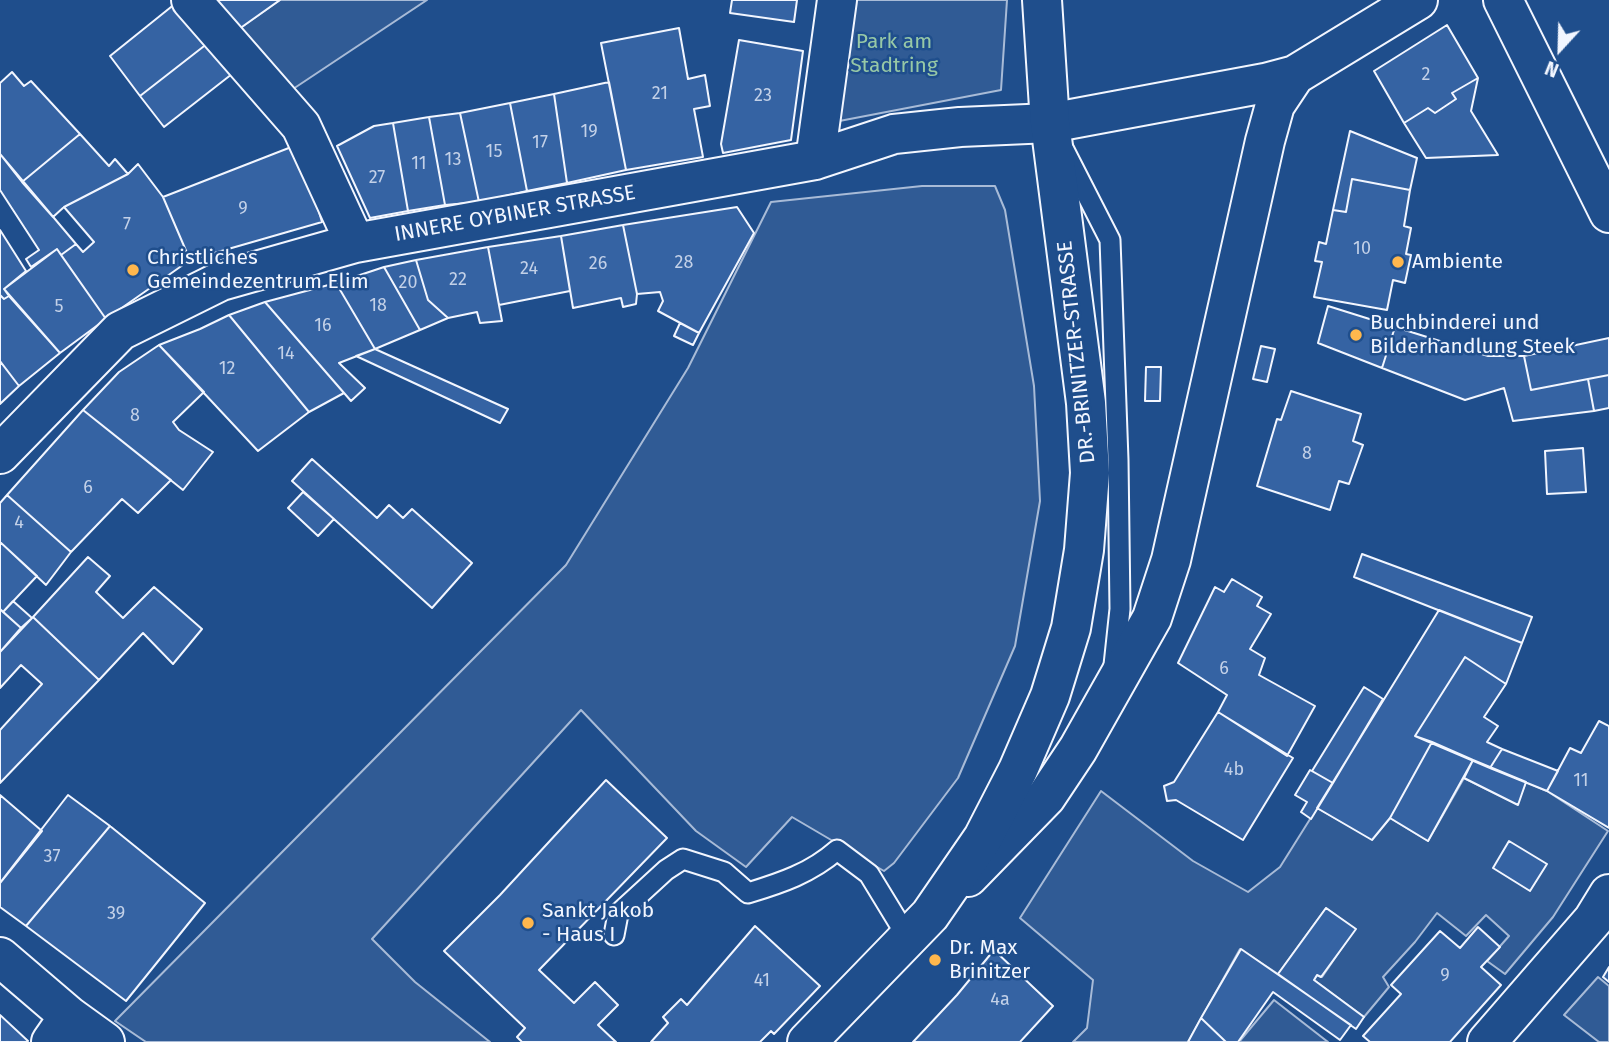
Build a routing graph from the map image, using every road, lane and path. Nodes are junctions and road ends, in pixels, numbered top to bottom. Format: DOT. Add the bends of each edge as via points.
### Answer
graph roads {
  1 [pos="191,0"];
  2 [pos="837,0"];
  3 [pos="1042,0"];
  4 [pos="1418,0"];
  5 [pos="1503,0"];
  6 [pos="1295,75"];
  7 [pos="1050,123"];
  8 [pos="815,160"];
  9 [pos="1609,213"];
  10 [pos="355,243"];
  11 [pos="0,454"];
  12 [pos="1108,697"];
  13 [pos="1609,894"];
  14 [pos="919,927"];
  15 [pos="614,935"];
  16 [pos="0,957"];
  17 [pos="60,1029"];
  18 [pos="105,1042"];
  19 [pos="807,1042"];
  20 [pos="1487,1042"];
  1 -- 10 [label="main road" via="301,127"];
  2 -- 8 [label="main road"];
  3 -- 7 [label="main road, DR.-BRINITZER-STRASSE"];
  4 -- 6 [label="main road"];
  5 -- 9 [label="main road"];
  6 -- 7 [label="main road, INNERE OYBINER STRASSE"];
  6 -- 12 [label="main road" via="1275,105 1265,141 1171,560 1152,618"];
  7 -- 8 [label="main road, INNERE OYBINER STRASSE" via="894,134"];
  7 -- 12 [label="lane" via="1110,240 1120,609"];
  7 -- 14 [label="main road, DR.-BRINITZER-STRASSE" via="1086,403 1090,472 1084,550 1071,628 1050,696 1018,770 983,838"];
  8 -- 10 [label="main road, INNERE OYBINER STRASSE"];
  10 -- 11 [label="main road, INNERE OYBINER STRASSE" via="221,281 120,331"];
  12 -- 14 [label="main road" via="1046,797"];
  13 -- 20 [label="main road" via="1593,920"];
  14 -- 15 [label="lane" via="869,874 837,850 791,880 748,893 724,872 683,859 618,914"];
  14 -- 19 [label="main road, DR.-BRINITZER-STRASSE"];
  16 -- 17 [label="main road"];
  17 -- 18 [label="main road"];
}
